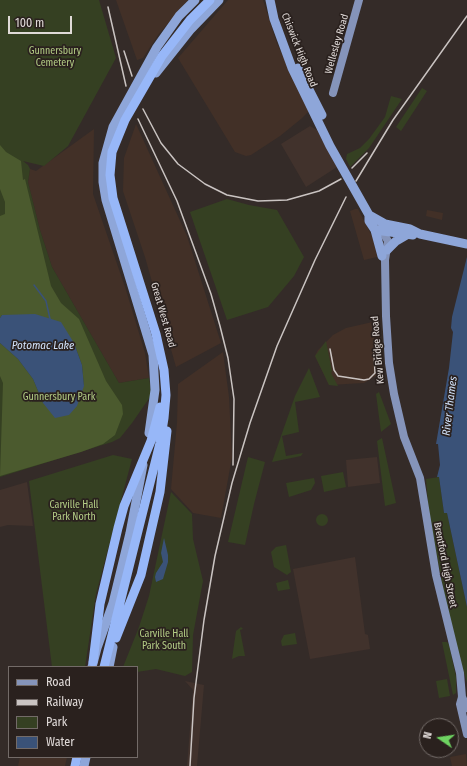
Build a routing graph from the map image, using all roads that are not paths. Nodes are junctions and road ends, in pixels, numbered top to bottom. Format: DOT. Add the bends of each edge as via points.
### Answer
graph roads {
  1 [pos="202,0"];
  2 [pos="210,0"];
  3 [pos="219,0"];
  4 [pos="270,0"];
  5 [pos="275,0"];
  6 [pos="359,0"];
  7 [pos="193,1"];
  8 [pos="333,94"];
  9 [pos="341,164"];
  10 [pos="372,216"];
  11 [pos="382,229"];
  12 [pos="408,234"];
  13 [pos="420,234"];
  14 [pos="467,244"];
  15 [pos="385,255"];
  16 [pos="164,407"];
  17 [pos="164,418"];
  18 [pos="404,437"];
  19 [pos="141,478"];
  20 [pos="112,651"];
  21 [pos="95,666"];
  22 [pos="105,666"];
  23 [pos="105,666"];
  24 [pos="109,666"];
  25 [pos="462,697"];
  26 [pos="467,708"];
  27 [pos="467,734"];
  1 -- 16 [label="highway" via="172,34 145,73 114,128 105,163 108,199 157,359"];
  2 -- 17 [label="highway" via="176,37 156,66 119,130 110,164 113,198 162,358"];
  3 -- 16 [label="highway, Great West Road" via="191,29 150,81 127,122 114,153 114,190 161,346 167,376"];
  4 -- 9 [label="highway, Chiswick High Road" via="274,19 292,68"];
  5 -- 9 [label="highway, Chiswick High Road" via="292,54 325,119 340,153"];
  6 -- 8 [label="main road, Wellesley Road"];
  7 -- 19 [label="highway, Great West Road" via="167,31 124,106 108,139 103,176 109,212 154,360 154,409"];
  9 -- 10 [label="highway"];
  10 -- 11 [label="highway"];
  10 -- 11 [label="highway" via="370,221"];
  11 -- 12 [label="highway"];
  11 -- 13 [label="highway" via="410,229"];
  11 -- 15 [label="highway"];
  12 -- 13 [label="highway"];
  12 -- 15 [label="highway" via="396,241"];
  13 -- 14 [label="highway"];
  15 -- 18 [label="main road, Kew Bridge Road" via="389,363"];
  16 -- 20 [label="highway, Great West Road"];
  16 -- 21 [label="highway"];
  16 -- 21 [label="highway" via="124,506 100,604"];
  16 -- 22 [label="highway" via="167,438 160,492 138,586"];
  17 -- 20 [label="highway" via="155,491 131,591"];
  17 -- 23 [label="highway"];
  18 -- 25 [label="main road, Brentford High Street" via="420,478 431,551 459,669"];
  19 -- 21 [label="highway, Great West Road" via="133,522"];
  19 -- 21 [label="highway" via="128,516 103,613"];
  20 -- 24 [label="highway, Great West Road"];
  25 -- 26 [label="main road, Brentford High Street"];
  25 -- 27 [label="main road, Brentford High Street" via="460,704"];
}
